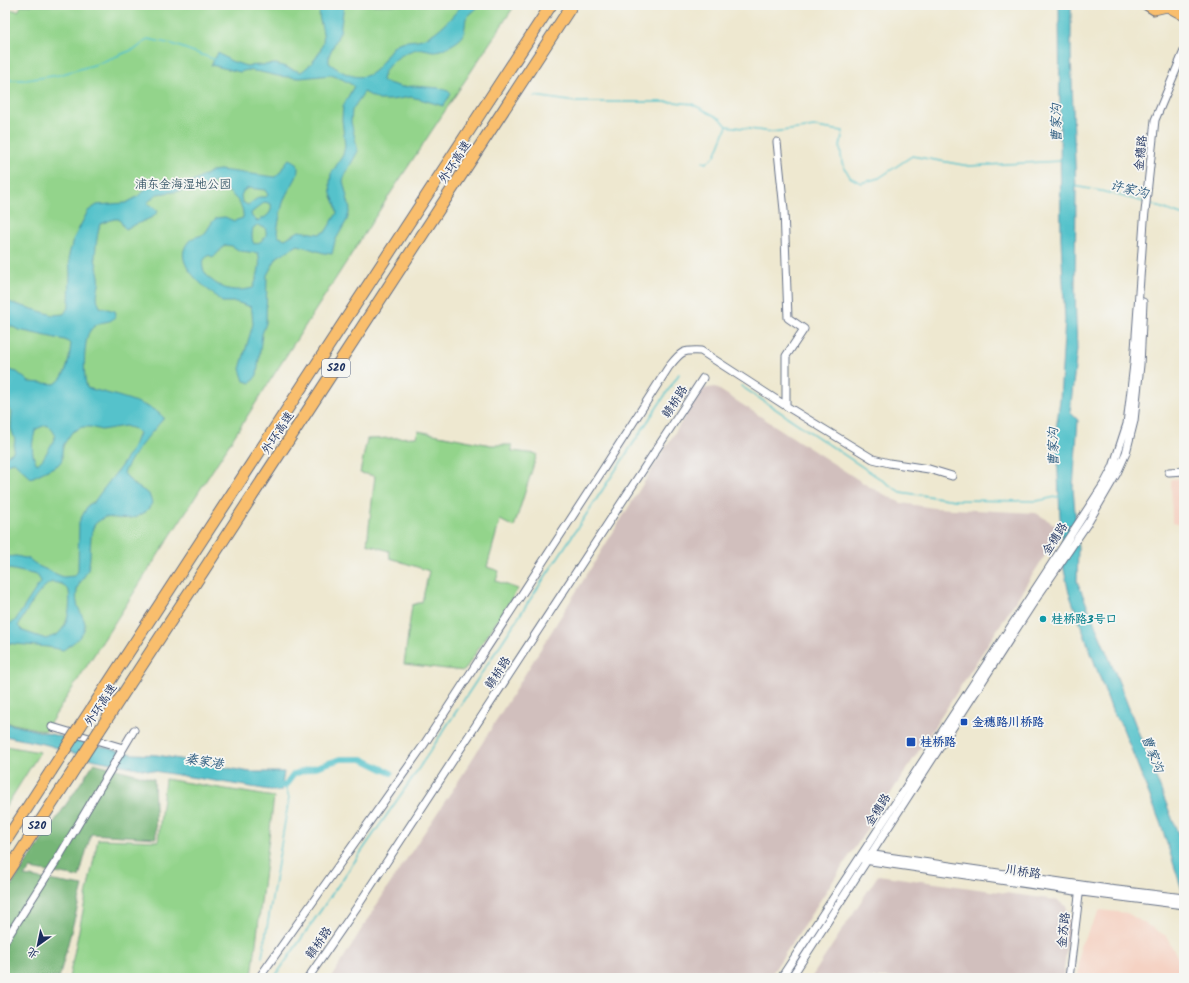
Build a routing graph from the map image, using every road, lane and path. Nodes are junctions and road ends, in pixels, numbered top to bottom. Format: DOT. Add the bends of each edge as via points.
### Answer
graph roads {
  1 [pos="551,5"];
  2 [pos="572,5"];
  3 [pos="1146,5"];
  4 [pos="1166,6"];
  5 [pos="1184,16"];
  6 [pos="1184,51"];
  7 [pos="1184,62"];
  8 [pos="777,142"];
  9 [pos="1149,196"];
  10 [pos="1146,221"];
  11 [pos="704,378"];
  12 [pos="786,406"];
  13 [pos="1184,471"];
  14 [pos="1169,472"];
  15 [pos="952,476"];
  16 [pos="1046,579"];
  17 [pos="52,727"];
  18 [pos="134,730"];
  19 [pos="123,749"];
  20 [pos="5,842"];
  21 [pos="865,857"];
  22 [pos="5,876"];
  23 [pos="1080,888"];
  24 [pos="1109,892"];
  25 [pos="1184,898"];
  26 [pos="1184,904"];
  27 [pos="5,941"];
  28 [pos="259,978"];
  29 [pos="308,978"];
  30 [pos="781,978"];
  31 [pos="791,978"];
  32 [pos="1069,978"];
  1 -- 20 [label="highway, 外环高速 / S20, bridge"];
  2 -- 22 [label="highway, 外环高速 / S20, bridge"];
  3 -- 4 [label="main road" via="1154,10"];
  4 -- 5 [label="main road"];
  6 -- 9 [label="street, 金穗路" via="1155,120"];
  7 -- 9 [label="street, 金穗路" via="1159,120"];
  8 -- 12 [label="street" via="784,210 788,318 804,329 786,356"];
  9 -- 10 [label="street, 金穗路"];
  10 -- 16 [label="street, 金穗路" via="1134,364 1127,424 1122,442 1104,484 1055,558"];
  10 -- 16 [label="street, 金穗路" via="1140,365 1134,421 1126,453 1089,521 1059,565"];
  11 -- 29 [label="street, 赣桥路"];
  12 -- 15 [label="street" via="873,459 929,469"];
  12 -- 28 [label="street" via="702,351 688,350 679,355 668,368 423,746"];
  13 -- 14 [label="street"];
  16 -- 21 [label="street, 金穗路"];
  17 -- 19 [label="street"];
  18 -- 19 [label="street"];
  19 -- 27 [label="street"];
  21 -- 23 [label="street, 川桥路"];
  21 -- 30 [label="street, 金穗路"];
  21 -- 31 [label="street, 金穗路"];
  23 -- 24 [label="street, 川桥路"];
  23 -- 32 [label="street, 金苏路"];
  24 -- 25 [label="street, 川桥路"];
  24 -- 26 [label="street, 川桥路"];
}
